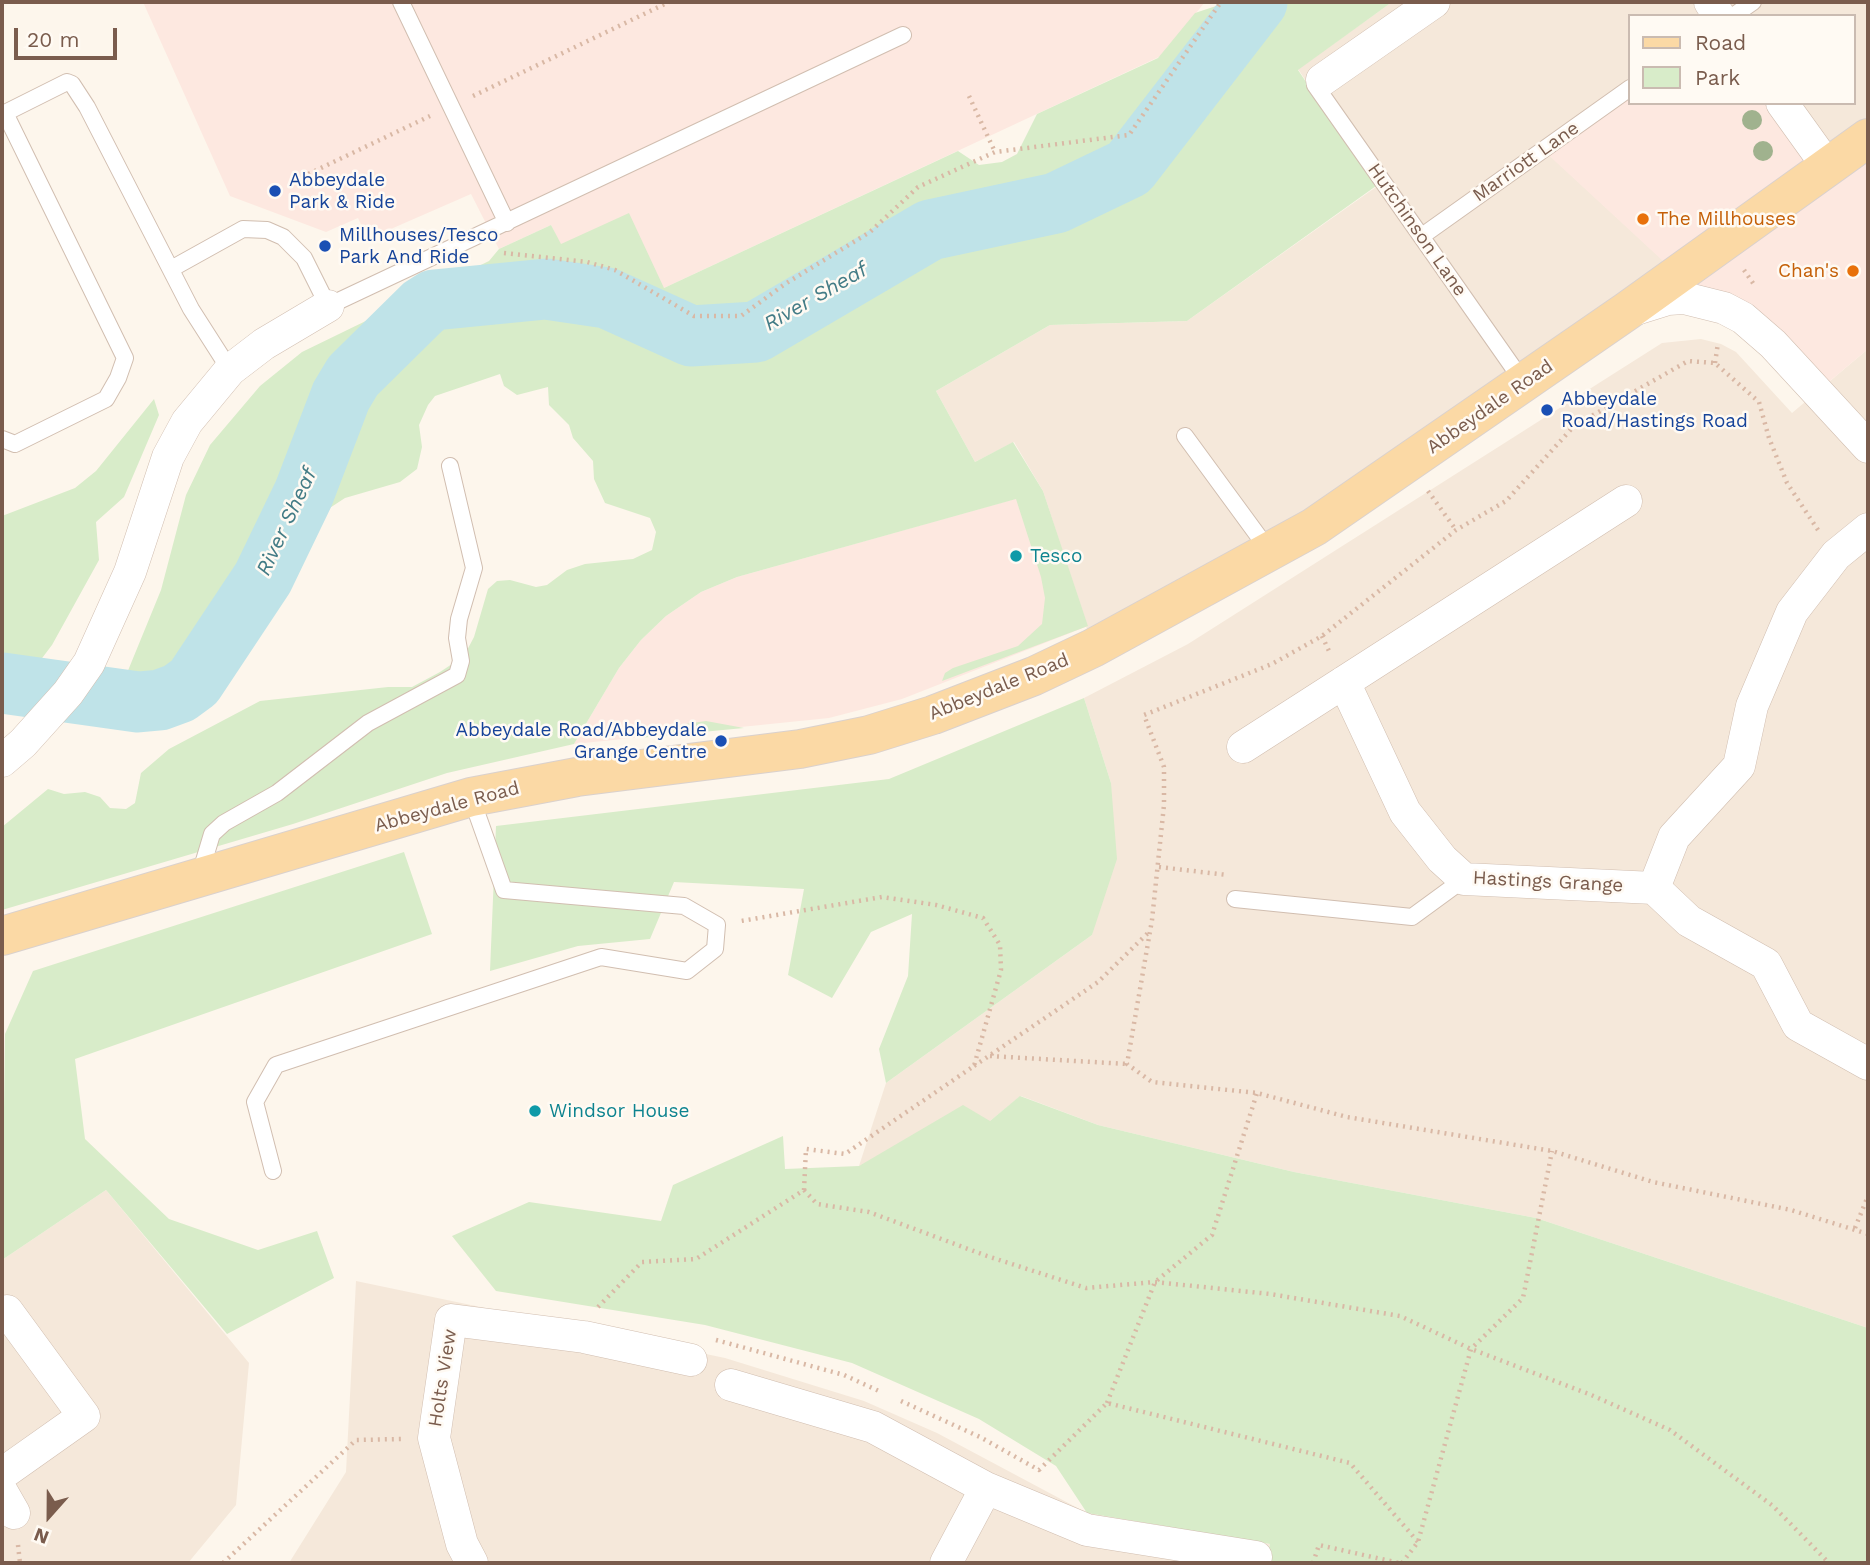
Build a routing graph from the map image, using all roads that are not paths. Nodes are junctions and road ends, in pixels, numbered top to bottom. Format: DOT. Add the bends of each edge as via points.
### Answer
graph roads {
  1 [pos="401,2"];
  2 [pos="1433,2"];
  3 [pos="1753,2"];
  4 [pos="1736,14"];
  5 [pos="903,36"];
  6 [pos="1322,80"];
  7 [pos="1629,90"];
  8 [pos="1783,105"];
  9 [pos="4,114"];
  10 [pos="1868,138"];
  11 [pos="1828,167"];
  12 [pos="508,223"];
  13 [pos="1422,236"];
  14 [pos="171,269"];
  15 [pos="328,306"];
  16 [pos="1627,311"];
  17 [pos="230,370"];
  18 [pos="1524,383"];
  19 [pos="1185,436"];
  20 [pos="2,439"];
  21 [pos="1868,447"];
  22 [pos="450,466"];
  23 [pos="1626,501"];
  24 [pos="1868,529"];
  25 [pos="1270,552"];
  26 [pos="1344,682"];
  27 [pos="1243,747"];
  28 [pos="2,761"];
  29 [pos="471,797"];
  30 [pos="1464,879"];
  31 [pos="198,880"];
  32 [pos="1654,888"];
  33 [pos="1235,899"];
  34 [pos="2,936"];
  35 [pos="1868,1064"];
  36 [pos="273,1171"];
  37 [pos="7,1311"];
  38 [pos="702,1350"];
  39 [pos="731,1385"];
  40 [pos="2,1474"];
  41 [pos="986,1488"];
  42 [pos="1256,1557"];
  43 [pos="472,1563"];
  44 [pos="946,1563"];
  1 -- 12 [label="lane"];
  2 -- 6 [label="street"];
  3 -- 4 [label="lane"];
  5 -- 12 [label="lane"];
  6 -- 13 [label="lane, Hutchinson Lane" via="1315,85"];
  7 -- 13 [label="lane, Marriott Lane"];
  8 -- 11 [label="street"];
  9 -- 14 [label="lane" via="67,82 72,84"];
  9 -- 20 [label="lane" via="125,358 106,399 15,444"];
  10 -- 11 [label="main road, Abbeydale Road"];
  11 -- 16 [label="main road, Abbeydale Road"];
  12 -- 15 [label="lane"];
  13 -- 18 [label="lane, Hutchinson Lane"];
  14 -- 15 [label="lane" via="243,229 267,230 283,237 304,258"];
  14 -- 17 [label="lane"];
  15 -- 17 [label="street"];
  16 -- 18 [label="main road, Abbeydale Road"];
  16 -- 21 [label="street" via="1684,298 1724,308 1755,327"];
  17 -- 28 [label="street" via="201,402 168,457 130,572 101,640 68,693"];
  18 -- 25 [label="main road, Abbeydale Road"];
  19 -- 25 [label="lane"];
  22 -- 31 [label="lane" via="474,568 459,619 457,675 368,723 277,793 224,823 212,834"];
  23 -- 26 [label="street"];
  24 -- 32 [label="street" via="1836,555 1792,612 1752,706 1739,766 1674,837"];
  25 -- 29 [label="main road, Abbeydale Road" via="1034,676 869,735"];
  26 -- 27 [label="street"];
  26 -- 30 [label="street, Hastings Grange" via="1405,812"];
  29 -- 31 [label="main road, Abbeydale Road"];
  29 -- 36 [label="lane" via="504,890 684,906 717,925 715,948 687,971 601,957 276,1065 255,1101"];
  30 -- 32 [label="street, Hastings Grange"];
  30 -- 33 [label="lane" via="1412,917"];
  31 -- 34 [label="main road, Abbeydale Road"];
  32 -- 35 [label="street" via="1689,921 1766,964 1798,1025"];
  37 -- 40 [label="street" via="84,1416"];
  38 -- 43 [label="street, Holts View" via="591,1323 451,1320 434,1438 461,1544"];
  39 -- 41 [label="street" via="873,1427"];
  41 -- 42 [label="street" via="1087,1530"];
  41 -- 44 [label="street"];
}
